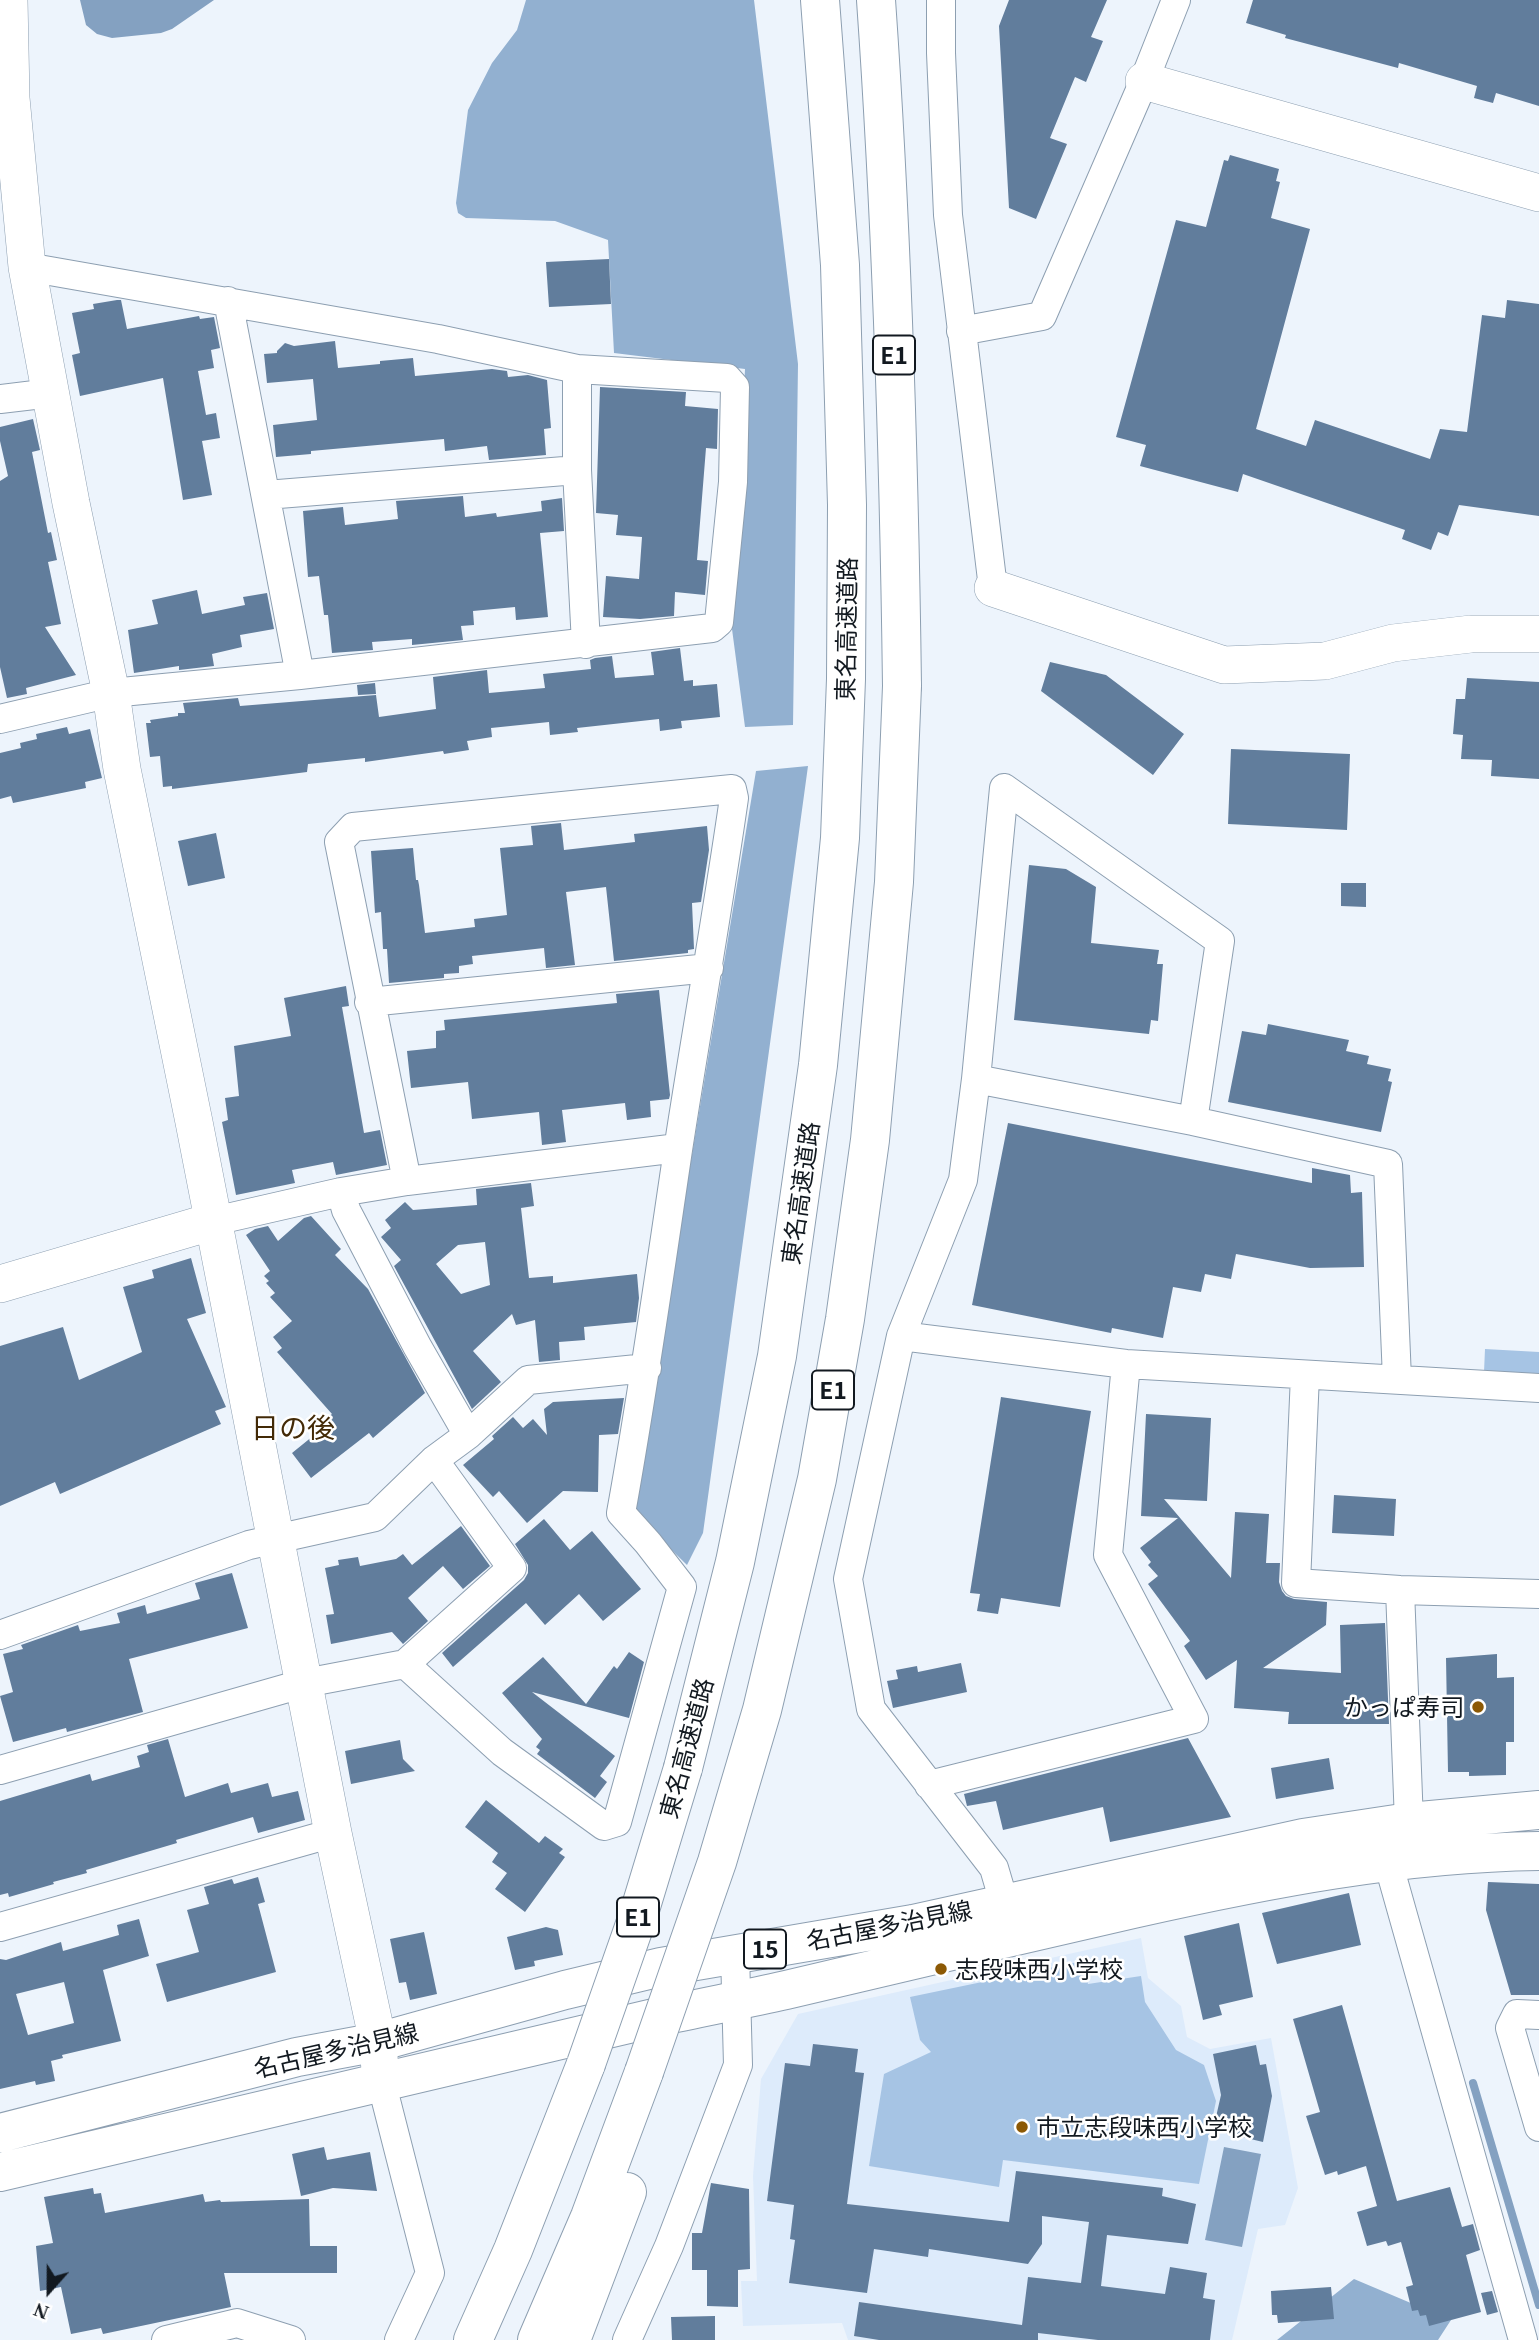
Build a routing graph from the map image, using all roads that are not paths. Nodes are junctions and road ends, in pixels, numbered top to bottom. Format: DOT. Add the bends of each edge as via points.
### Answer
graph roads {
  1 [pos="9,0"];
  2 [pos="820,0"];
  3 [pos="876,0"];
  4 [pos="941,0"];
  5 [pos="1176,0"];
  6 [pos="1144,81"];
  7 [pos="1539,193"];
  8 [pos="27,267"];
  9 [pos="228,301"];
  10 [pos="961,331"];
  11 [pos="577,369"];
  12 [pos="51,393"];
  13 [pos="0,399"];
  14 [pos="577,470"];
  15 [pos="267,495"];
  16 [pos="993,588"];
  17 [pos="1539,634"];
  18 [pos="586,644"];
  19 [pos="300,675"];
  20 [pos="111,693"];
  21 [pos="0,719"];
  22 [pos="709,968"];
  23 [pos="369,1002"];
  24 [pos="975,1079"];
  25 [pos="1193,1121"];
  26 [pos="678,1148"];
  27 [pos="407,1181"];
  28 [pos="341,1192"];
  29 [pos="214,1222"];
  30 [pos="0,1284"];
  31 [pos="901,1336"];
  32 [pos="1126,1364"];
  33 [pos="647,1368"];
  34 [pos="1305,1375"];
  35 [pos="1397,1379"];
  36 [pos="1539,1388"];
  37 [pos="468,1435"];
  38 [pos="433,1460"];
  39 [pos="275,1538"];
  40 [pos="1401,1590"];
  41 [pos="1539,1594"];
  42 [pos="0,1635"];
  43 [pos="405,1664"];
  44 [pos="304,1683"];
  45 [pos="0,1770"];
  46 [pos="929,1785"];
  47 [pos="1539,1810"];
  48 [pos="1409,1822"];
  49 [pos="333,1833"];
  50 [pos="1539,1851"];
  51 [pos="1388,1862"];
  52 [pos="1004,1902"];
  53 [pos="0,1927"];
  54 [pos="735,1954"];
  55 [pos="736,2000"];
  56 [pos="1539,2015"];
  57 [pos="378,2042"];
  58 [pos="653,2074"];
  59 [pos="381,2081"];
  60 [pos="1539,2127"];
  61 [pos="0,2133"];
  62 [pos="0,2172"];
  63 [pos="513,2250"];
  64 [pos="166,2340"];
  65 [pos="291,2340"];
  66 [pos="398,2340"];
  67 [pos="462,2340"];
  68 [pos="473,2340"];
  69 [pos="537,2340"];
  70 [pos="571,2340"];
  71 [pos="627,2340"];
  72 [pos="1523,2340"];
  1 -- 8 [label="street" via="11,87"];
  2 -- 63 [label="main road, 東名高速道路 / E1, bridge" via="840,278 847,505 840,838 820,1051 777,1356 735,1562 683,1768 586,2064"];
  3 -- 58 [label="main road, E1, bridge" via="898,443 902,686 894,883 870,1140 817,1479 762,1710 717,1862 698,1948"];
  4 -- 10 [label="street" via="948,215"];
  5 -- 6 [label="street"];
  6 -- 7 [label="street"];
  6 -- 10 [label="street" via="1042,316"];
  8 -- 9 [label="street"];
  8 -- 12 [label="street"];
  9 -- 11 [label="street"];
  9 -- 15 [label="street"];
  10 -- 16 [label="street"];
  11 -- 14 [label="street"];
  11 -- 18 [label="street" via="727,378 735,387 733,482 719,622 712,628"];
  12 -- 13 [label="street"];
  12 -- 20 [label="street"];
  14 -- 15 [label="street"];
  14 -- 18 [label="street"];
  15 -- 19 [label="street"];
  16 -- 17 [label="street" via="1224,665 1325,661 1392,643 1471,634"];
  18 -- 19 [label="street"];
  19 -- 20 [label="street"];
  20 -- 21 [label="street"];
  20 -- 29 [label="street" via="122,769"];
  22 -- 23 [label="street"];
  22 -- 23 [label="street" via="732,789 353,827 339,842"];
  22 -- 26 [label="street"];
  23 -- 27 [label="street"];
  24 -- 25 [label="street"];
  24 -- 25 [label="street" via="1004,789 1220,941"];
  24 -- 31 [label="street" via="963,1180"];
  25 -- 35 [label="street" via="1388,1164"];
  26 -- 27 [label="street"];
  26 -- 33 [label="street"];
  27 -- 28 [label="street"];
  28 -- 29 [label="street"];
  28 -- 37 [label="street" via="417,1346"];
  29 -- 30 [label="street"];
  29 -- 39 [label="street"];
  31 -- 32 [label="street"];
  31 -- 46 [label="street" via="848,1578 870,1709"];
  32 -- 34 [label="street"];
  32 -- 46 [label="street" via="1108,1555 1194,1718"];
  33 -- 37 [label="street" via="528,1381"];
  33 -- 43 [label="street" via="621,1513 682,1587 617,1822 604,1826 502,1752"];
  34 -- 35 [label="street"];
  34 -- 40 [label="street" via="1296,1583"];
  35 -- 36 [label="street"];
  37 -- 38 [label="street"];
  38 -- 39 [label="street" via="375,1517"];
  38 -- 43 [label="street" via="512,1568"];
  39 -- 42 [label="street"];
  39 -- 44 [label="street"];
  40 -- 41 [label="street"];
  40 -- 48 [label="street"];
  43 -- 44 [label="street"];
  44 -- 45 [label="street"];
  44 -- 49 [label="street"];
  46 -- 52 [label="street" via="995,1867"];
  47 -- 48 [label="main road, 名古屋多治見線 / 15"];
  48 -- 52 [label="main road, 名古屋多治見線 / 15" via="1303,1838"];
  49 -- 53 [label="street"];
  49 -- 57 [label="street"];
  50 -- 51 [label="main road, 名古屋多治見線 / 15"];
  51 -- 55 [label="main road, 名古屋多治見線 / 15" via="1208,1893"];
  51 -- 72 [label="street"];
  52 -- 54 [label="main road, 名古屋多治見線 / 15" via="913,1924"];
  54 -- 55 [label="street"];
  54 -- 57 [label="main road, 名古屋多治見線 / 15" via="565,1990"];
  55 -- 59 [label="main road, 名古屋多治見線 / 15"];
  55 -- 71 [label="street" via="738,2065 669,2246"];
  56 -- 60 [label="street" via="1517,2014 1510,2028"];
  57 -- 59 [label="street"];
  57 -- 61 [label="main road, 名古屋多治見線 / 15" via="297,2057"];
  58 -- 69 [label="main road"];
  58 -- 70 [label="main road" via="635,2171"];
  59 -- 62 [label="main road, 名古屋多治見線 / 15"];
  59 -- 66 [label="street" via="430,2273"];
  63 -- 67 [label="main road"];
  63 -- 68 [label="main road, 東名高速道路 / E1"];
  64 -- 65 [label="street" via="237,2323"];
}
